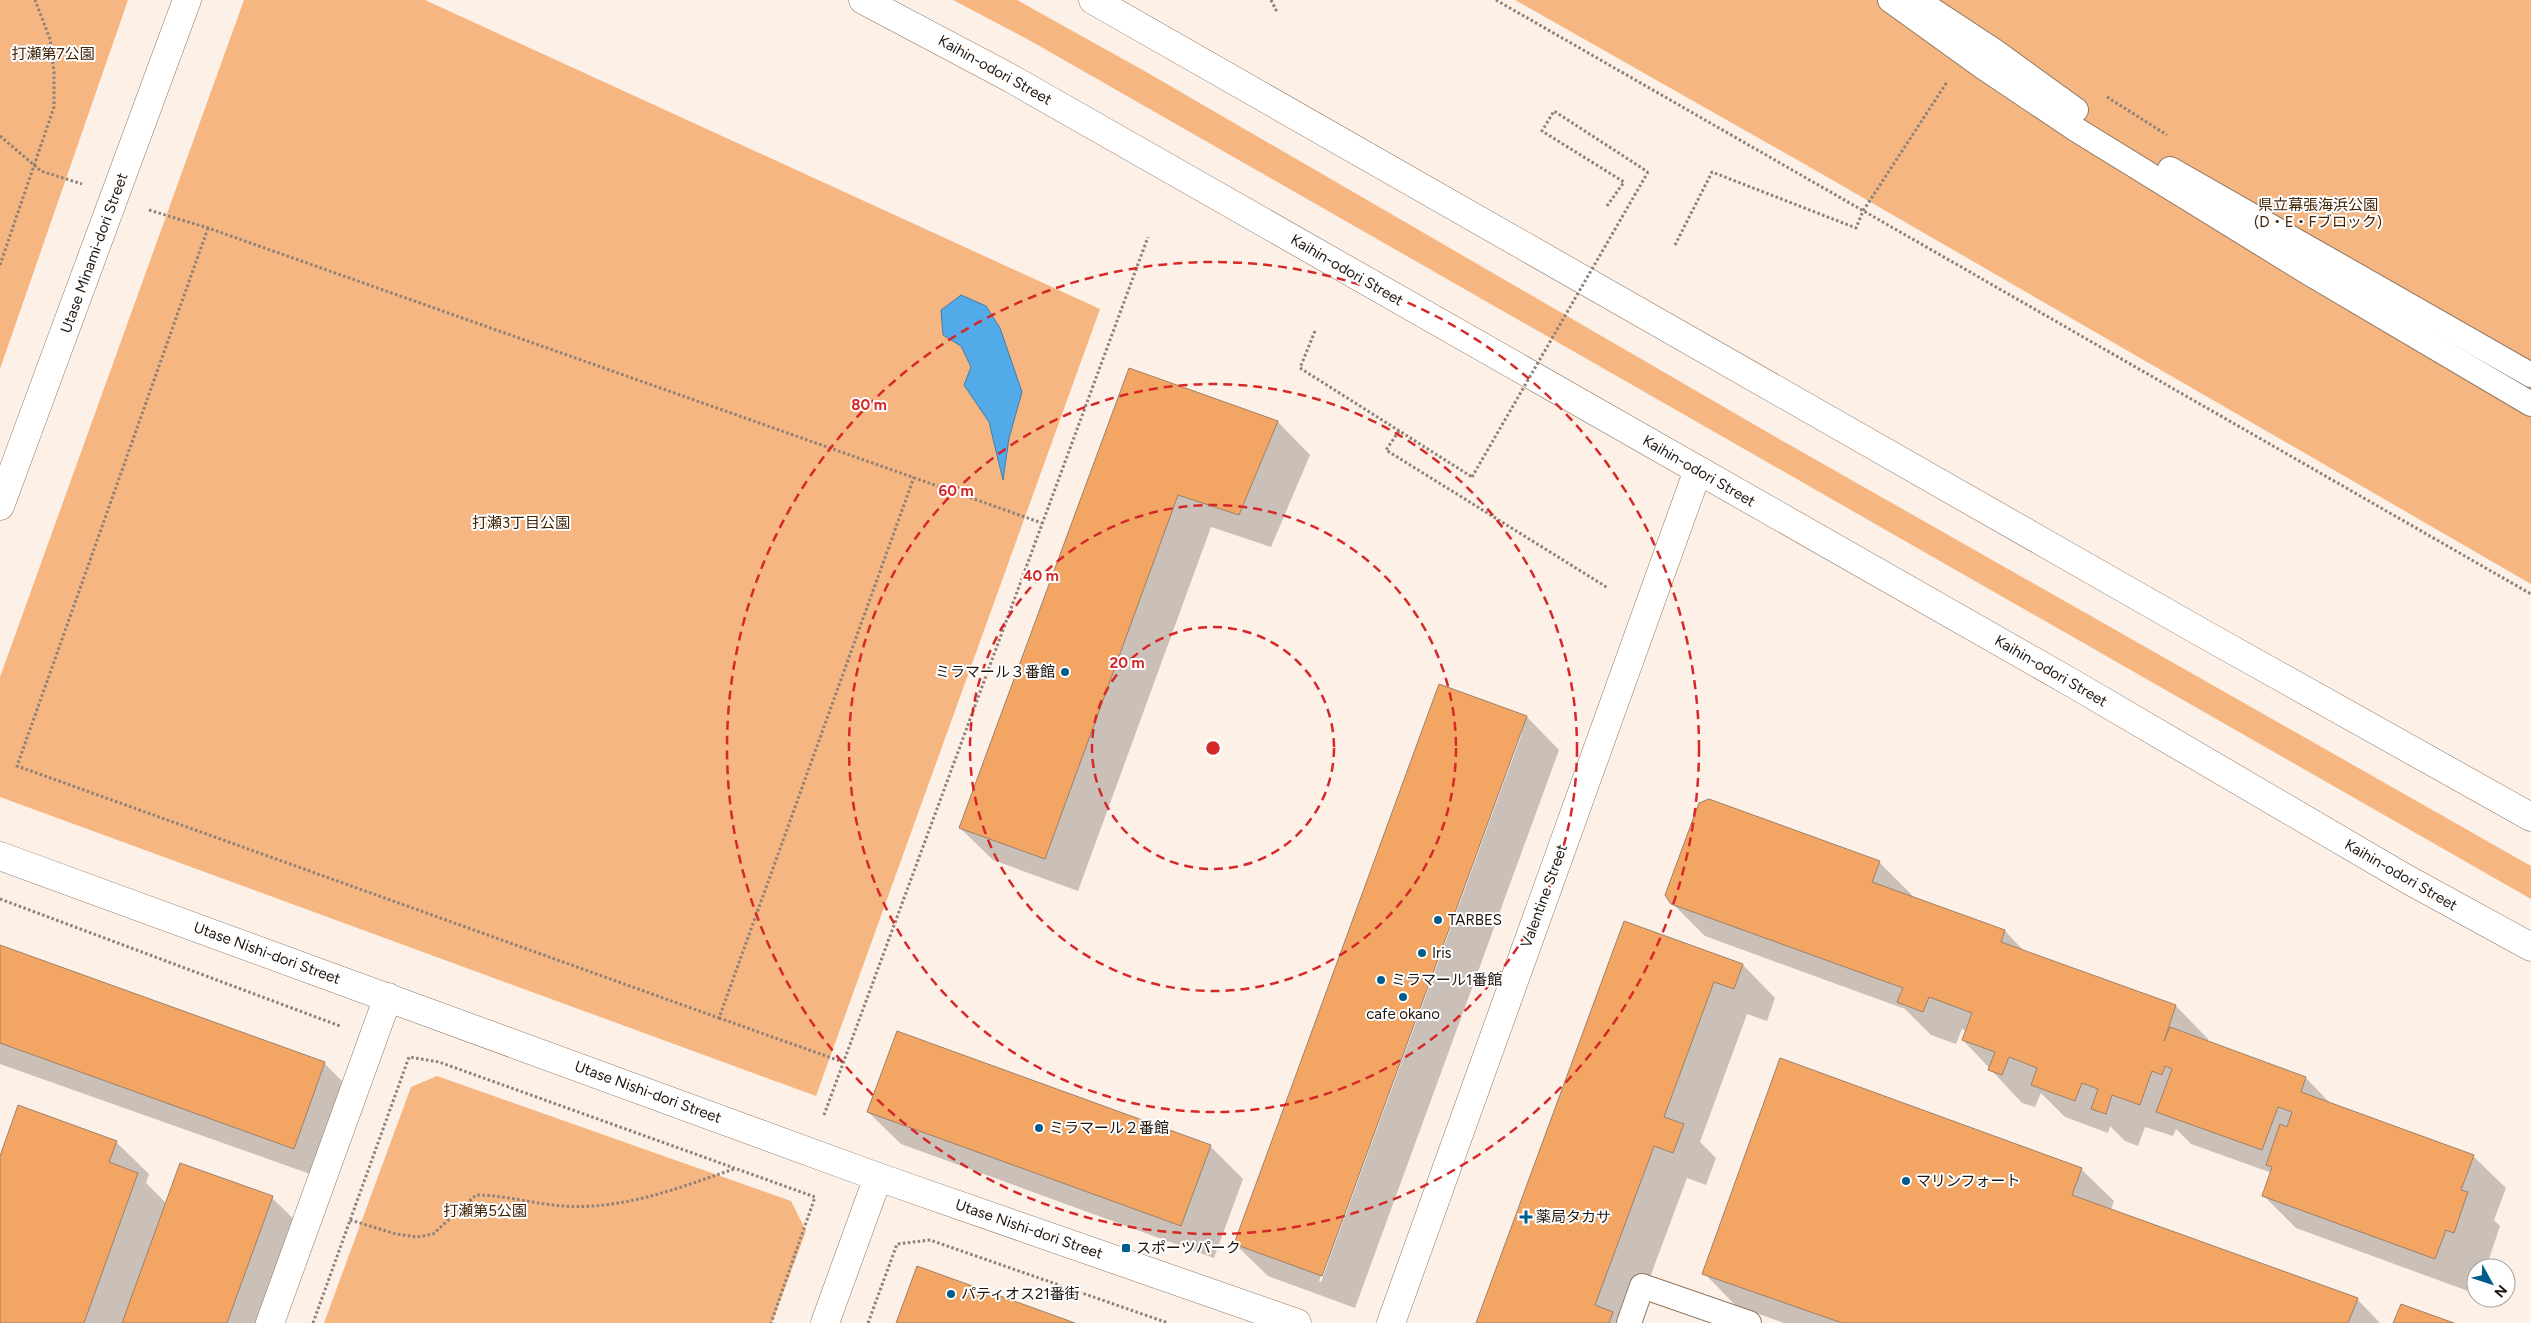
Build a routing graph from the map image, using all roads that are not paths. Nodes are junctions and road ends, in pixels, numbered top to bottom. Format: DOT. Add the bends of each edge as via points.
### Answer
graph roads {
  1 [pos="187,0"];
  2 [pos="864,0"];
  3 [pos="1093,0"];
  4 [pos="1890,0"];
  5 [pos="1917,0"];
  6 [pos="2531,375"];
  7 [pos="2531,404"];
  8 [pos="1698,470"];
  9 [pos="0,506"];
  10 [pos="2531,817"];
  11 [pos="0,856"];
  12 [pos="2531,947"];
  13 [pos="388,996"];
  14 [pos="878,1176"];
  15 [pos="270,1323"];
  16 [pos="825,1323"];
  17 [pos="1297,1323"];
  18 [pos="1391,1323"];
  19 [pos="1629,1323"];
  20 [pos="1749,1323"];
  1 -- 9 [label="street, Utase Minami-dori Street"];
  2 -- 8 [label="street, Kaihin-odori Street" via="1012,79"];
  3 -- 10 [label="street"];
  4 -- 7 [label="lane" via="2078,130 2309,273"];
  5 -- 6 [label="lane" via="1993,50 2105,132"];
  8 -- 12 [label="street, Kaihin-odori Street"];
  8 -- 18 [label="street, Valentine Street"];
  11 -- 13 [label="street, Utase Nishi-dori Street"];
  13 -- 14 [label="street, Utase Nishi-dori Street"];
  13 -- 15 [label="street"];
  14 -- 16 [label="street"];
  14 -- 17 [label="street, Utase Nishi-dori Street"];
  19 -- 20 [label="lane" via="1642,1286"];
}
